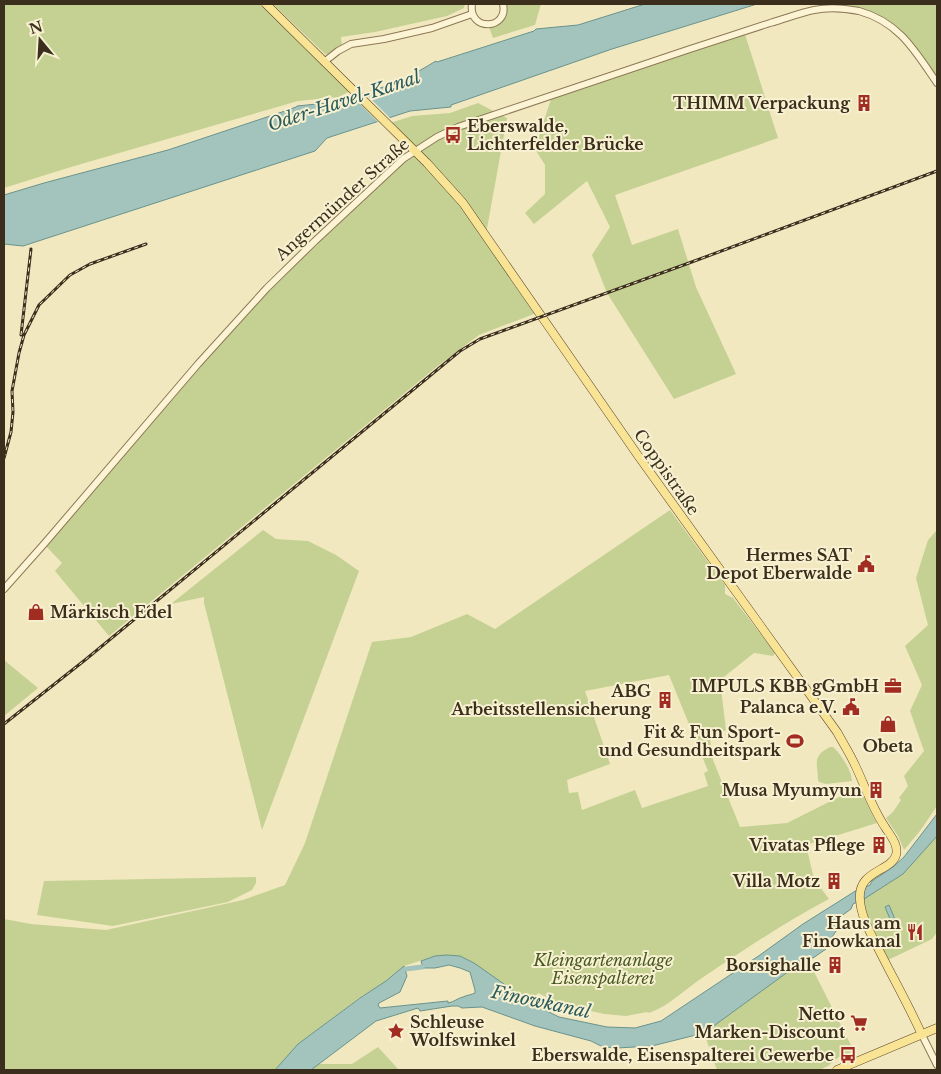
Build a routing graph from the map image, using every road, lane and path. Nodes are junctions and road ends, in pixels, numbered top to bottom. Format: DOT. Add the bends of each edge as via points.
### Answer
graph roads {
  1 [pos="266,4"];
  2 [pos="472,4"];
  3 [pos="503,4"];
  4 [pos="472,14"];
  5 [pos="324,62"];
  6 [pos="937,83"];
  7 [pos="414,151"];
  8 [pos="4,590"];
  9 [pos="937,1028"];
  10 [pos="922,1035"];
  11 [pos="937,1065"];
  12 [pos="837,1070"];
  1 -- 5 [label="main road, Coppistraße"];
  2 -- 4 [label="street"];
  3 -- 4 [label="street" via="504,13 494,24 479,22"];
  4 -- 5 [label="street" via="432,28 351,44"];
  5 -- 7 [label="main road, Coppistraße"];
  6 -- 7 [label="street, Angermünder Straße" via="907,40 886,23 852,10 822,9 721,39 458,127 436,136"];
  7 -- 8 [label="street, Angermünder Straße" via="267,288"];
  7 -- 10 [label="main road, Coppistraße" via="472,214 639,457 837,732 896,848 896,854 889,863 867,877 860,898 870,933"];
  9 -- 10 [label="main road"];
  10 -- 11 [label="street"];
  10 -- 12 [label="main road"];
}
